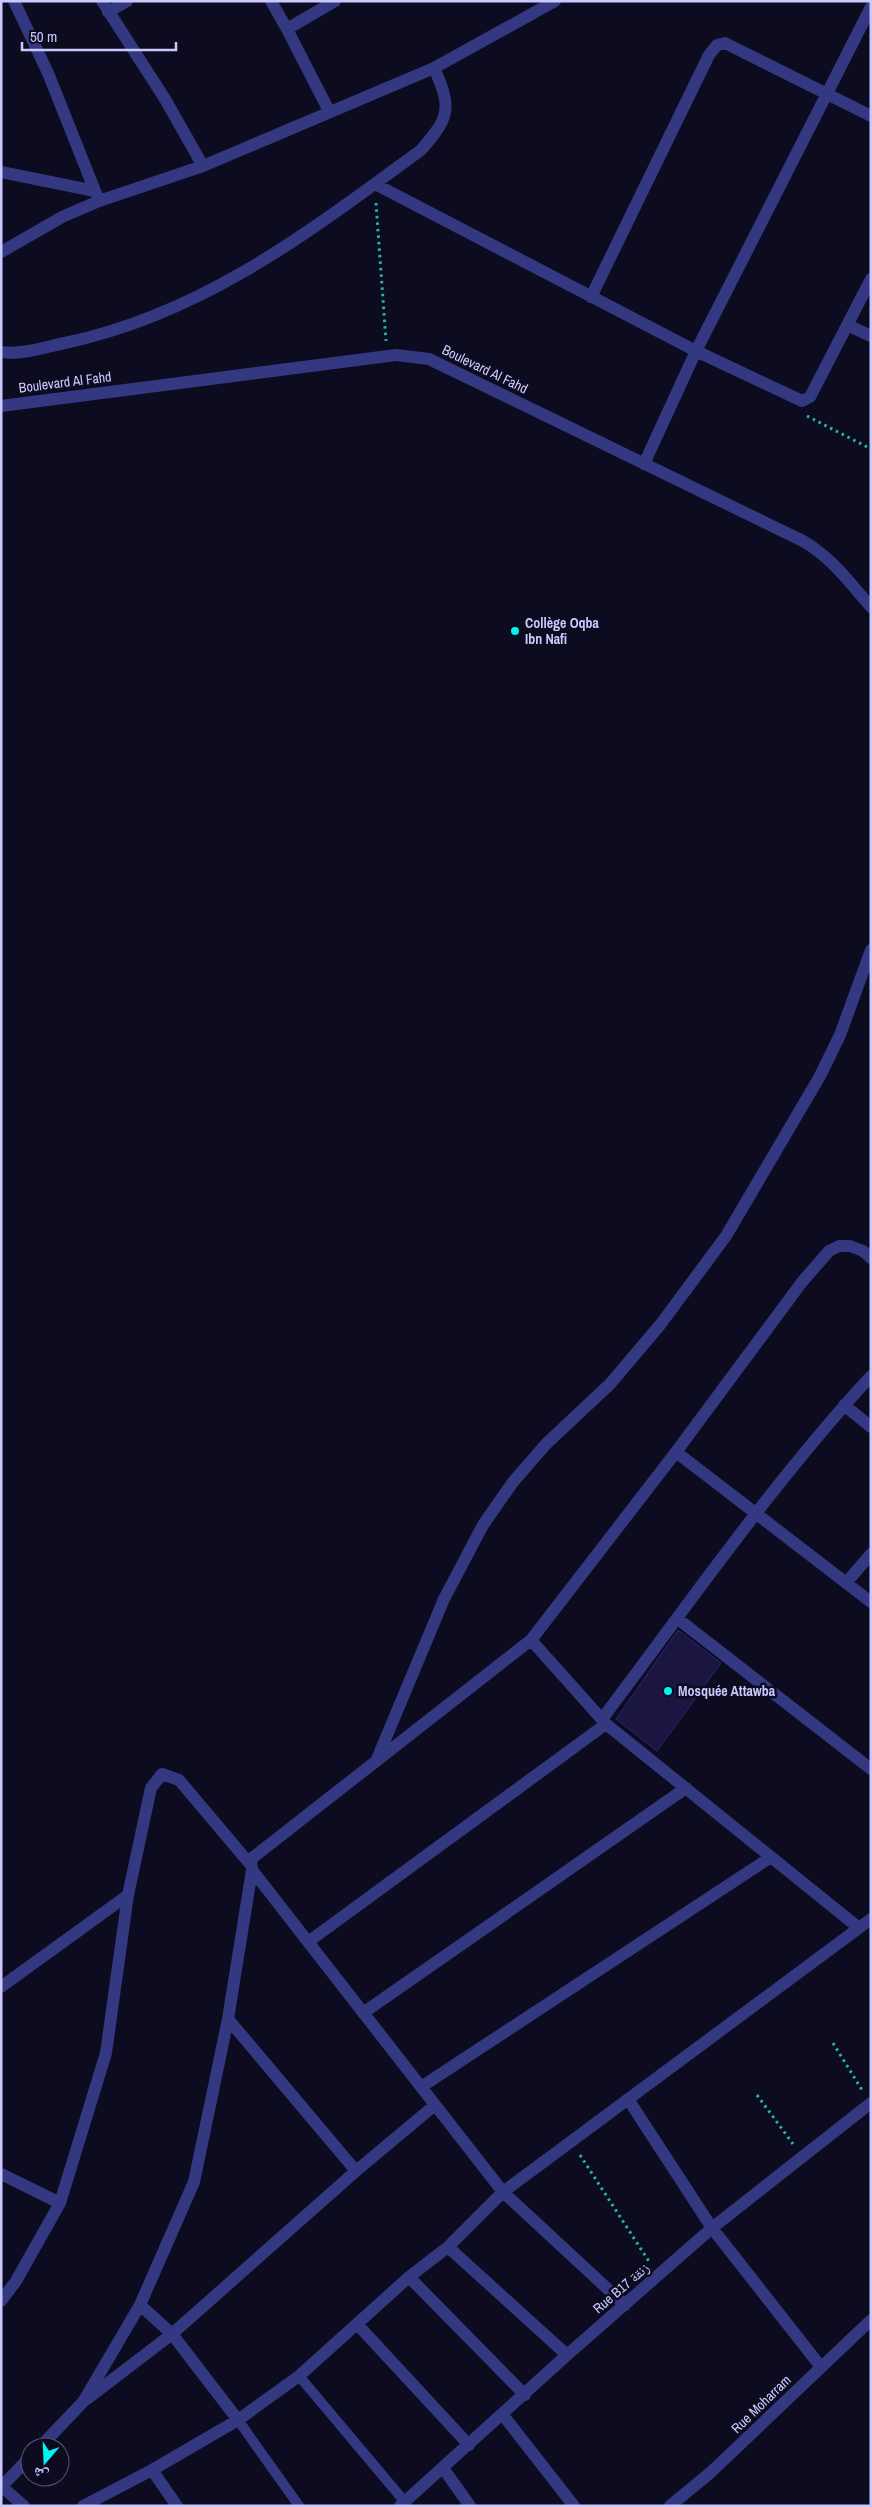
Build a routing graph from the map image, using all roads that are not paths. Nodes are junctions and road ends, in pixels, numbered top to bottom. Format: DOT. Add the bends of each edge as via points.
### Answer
graph roads {
  1 [pos="14,1"];
  2 [pos="127,1"];
  3 [pos="271,1"];
  4 [pos="335,1"];
  5 [pos="555,1"];
  6 [pos="105,6"];
  7 [pos="871,7"];
  8 [pos="288,29"];
  9 [pos="434,68"];
  10 [pos="828,94"];
  11 [pos="329,112"];
  12 [pos="871,116"];
  13 [pos="204,166"];
  14 [pos="1,172"];
  15 [pos="375,184"];
  16 [pos="97,196"];
  17 [pos="1,252"];
  18 [pos="871,278"];
  19 [pos="591,297"];
  20 [pos="848,325"];
  21 [pos="871,336"];
  22 [pos="696,351"];
  23 [pos="1,352"];
  24 [pos="1,406"];
  25 [pos="644,464"];
  26 [pos="871,607"];
  27 [pos="871,950"];
  28 [pos="871,1258"];
  29 [pos="871,1376"];
  30 [pos="844,1405"];
  31 [pos="871,1427"];
  32 [pos="676,1452"];
  33 [pos="757,1515"];
  34 [pos="871,1554"];
  35 [pos="846,1582"];
  36 [pos="871,1602"];
  37 [pos="678,1619"];
  38 [pos="531,1640"];
  39 [pos="604,1721"];
  40 [pos="376,1760"];
  41 [pos="871,1769"];
  42 [pos="686,1788"];
  43 [pos="771,1857"];
  44 [pos="251,1867"];
  45 [pos="128,1895"];
  46 [pos="871,1919"];
  47 [pos="859,1928"];
  48 [pos="308,1942"];
  49 [pos="1,1987"];
  50 [pos="363,2013"];
  51 [pos="228,2019"];
  52 [pos="421,2087"];
  53 [pos="628,2099"];
  54 [pos="868,2099"];
  55 [pos="435,2105"];
  56 [pos="356,2171"];
  57 [pos="1,2174"];
  58 [pos="503,2192"];
  59 [pos="60,2203"];
  60 [pos="712,2228"];
  61 [pos="448,2247"];
  62 [pos="409,2277"];
  63 [pos="1,2301"];
  64 [pos="140,2305"];
  65 [pos="625,2305"];
  66 [pos="871,2320"];
  67 [pos="357,2324"];
  68 [pos="172,2334"];
  69 [pos="567,2355"];
  70 [pos="821,2367"];
  71 [pos="298,2376"];
  72 [pos="525,2394"];
  73 [pos="83,2402"];
  74 [pos="503,2415"];
  75 [pos="238,2420"];
  76 [pos="50,2437"];
  77 [pos="469,2445"];
  78 [pos="20,2468"];
  79 [pos="443,2468"];
  80 [pos="152,2470"];
  81 [pos="2,2487"];
  82 [pos="402,2504"];
  83 [pos="24,2506"];
  84 [pos="84,2506"];
  85 [pos="177,2506"];
  86 [pos="299,2506"];
  87 [pos="470,2506"];
  88 [pos="574,2506"];
  89 [pos="670,2506"];
  1 -- 16 [label="street" via="48,73"];
  2 -- 6 [label="street"];
  3 -- 8 [label="street"];
  4 -- 8 [label="street"];
  5 -- 9 [label="street"];
  6 -- 13 [label="street"];
  7 -- 10 [label="street"];
  8 -- 11 [label="street"];
  9 -- 11 [label="street"];
  9 -- 15 [label="street" via="446,95 443,119 420,150"];
  10 -- 12 [label="street"];
  10 -- 19 [label="street" via="724,43 717,45"];
  10 -- 22 [label="street"];
  11 -- 13 [label="street"];
  13 -- 16 [label="street"];
  14 -- 16 [label="street"];
  15 -- 19 [label="street"];
  15 -- 23 [label="street" via="267,259 203,296 147,320 96,336 31,350"];
  16 -- 17 [label="street"];
  18 -- 20 [label="street"];
  19 -- 22 [label="street"];
  20 -- 21 [label="street"];
  20 -- 22 [label="street" via="810,397 802,401"];
  22 -- 25 [label="street"];
  24 -- 25 [label="street, Boulevard Al Fahd" via="410,355 440,362"];
  25 -- 26 [label="street, Boulevard Al Fahd" via="813,547 842,572"];
  27 -- 40 [label="street" via="840,1035 820,1076 726,1236 610,1384 546,1444 513,1482 483,1525 444,1599"];
  28 -- 32 [label="street" via="850,1246 839,1246 829,1251 802,1282"];
  29 -- 30 [label="street"];
  30 -- 31 [label="street"];
  30 -- 33 [label="street"];
  32 -- 33 [label="street"];
  32 -- 38 [label="street"];
  33 -- 35 [label="street"];
  33 -- 37 [label="street"];
  34 -- 35 [label="street"];
  35 -- 36 [label="street"];
  37 -- 39 [label="street"];
  37 -- 41 [label="street"];
  38 -- 39 [label="street"];
  38 -- 40 [label="street"];
  39 -- 42 [label="street"];
  39 -- 48 [label="street"];
  40 -- 44 [label="street" via="256,1853 251,1859"];
  42 -- 43 [label="street"];
  42 -- 50 [label="street"];
  43 -- 47 [label="street"];
  43 -- 52 [label="street"];
  44 -- 45 [label="street" via="179,1780 162,1774 151,1788"];
  44 -- 48 [label="street"];
  44 -- 51 [label="street"];
  45 -- 49 [label="street"];
  45 -- 59 [label="street" via="106,2053"];
  46 -- 47 [label="street"];
  47 -- 53 [label="street"];
  48 -- 50 [label="street"];
  50 -- 52 [label="street"];
  51 -- 56 [label="street"];
  51 -- 64 [label="street" via="194,2182"];
  52 -- 55 [label="street"];
  53 -- 58 [label="street"];
  53 -- 60 [label="street"];
  54 -- 60 [label="street, Rue B17 زنقة" via="802,2157"];
  55 -- 56 [label="street"];
  55 -- 58 [label="street"];
  56 -- 68 [label="street"];
  57 -- 59 [label="street"];
  58 -- 61 [label="street"];
  58 -- 65 [label="street"];
  59 -- 63 [label="street" via="16,2281"];
  60 -- 65 [label="street, Rue B17 زنقة"];
  60 -- 70 [label="street"];
  61 -- 62 [label="street"];
  61 -- 69 [label="street"];
  62 -- 67 [label="street"];
  62 -- 72 [label="street"];
  64 -- 68 [label="street"];
  64 -- 73 [label="street"];
  65 -- 69 [label="street, Rue B17 زنقة"];
  66 -- 70 [label="street, Rue Moharram"];
  67 -- 71 [label="street"];
  67 -- 77 [label="street"];
  68 -- 73 [label="street"];
  68 -- 75 [label="street"];
  69 -- 72 [label="street, Rue B17 زنقة"];
  70 -- 89 [label="street, Rue Moharram" via="710,2473"];
  71 -- 75 [label="street"];
  71 -- 82 [label="lane"];
  72 -- 74 [label="street, Rue B17 زنقة"];
  73 -- 76 [label="street"];
  74 -- 77 [label="street, Rue B17 زنقة"];
  74 -- 88 [label="street"];
  75 -- 80 [label="street"];
  75 -- 86 [label="lane"];
  77 -- 79 [label="street, Rue B17 زنقة"];
  78 -- 81 [label="street"];
  79 -- 82 [label="street, Rue B17 زنقة"];
  79 -- 87 [label="street"];
  80 -- 84 [label="street"];
  80 -- 85 [label="street"];
  81 -- 83 [label="street"];
}
